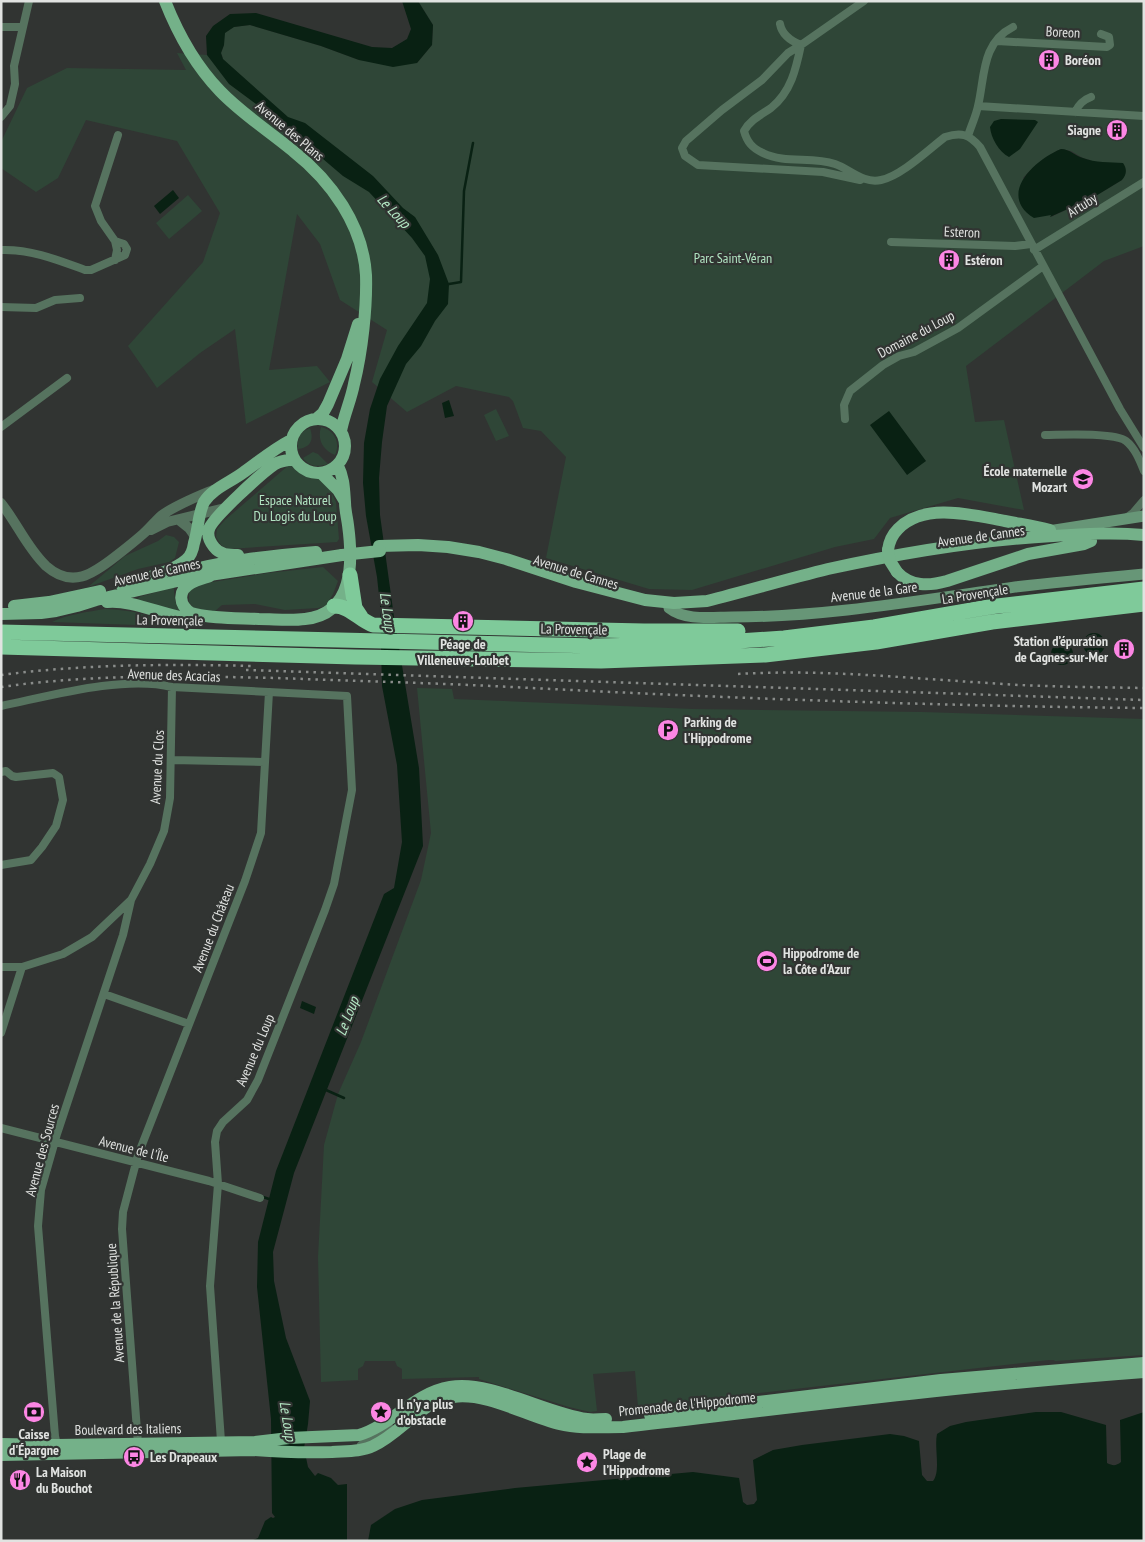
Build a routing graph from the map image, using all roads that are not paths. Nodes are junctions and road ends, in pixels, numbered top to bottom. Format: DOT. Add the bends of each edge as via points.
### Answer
graph roads {
  1 [pos="28,1"];
  2 [pos="165,1"];
  3 [pos="864,1"];
  4 [pos="780,24"];
  5 [pos="1,27"];
  6 [pos="22,27"];
  7 [pos="1013,27"];
  8 [pos="1101,34"];
  9 [pos="997,41"];
  10 [pos="801,45"];
  11 [pos="1091,97"];
  12 [pos="978,106"];
  13 [pos="1075,112"];
  14 [pos="1144,116"];
  15 [pos="1,117"];
  16 [pos="118,135"];
  17 [pos="968,136"];
  18 [pos="870,180"];
  19 [pos="1144,182"];
  20 [pos="891,242"];
  21 [pos="1033,247"];
  22 [pos="1,250"];
  23 [pos="1043,266"];
  24 [pos="80,298"];
  25 [pos="365,298"];
  26 [pos="1,307"];
  27 [pos="67,378"];
  28 [pos="316,419"];
  29 [pos="845,419"];
  30 [pos="1,427"];
  31 [pos="341,431"];
  32 [pos="1045,435"];
  33 [pos="291,440"];
  34 [pos="1144,448"];
  35 [pos="294,458"];
  36 [pos="338,466"];
  37 [pos="1144,471"];
  38 [pos="322,474"];
  39 [pos="221,486"];
  40 [pos="1144,500"];
  41 [pos="1,503"];
  42 [pos="182,503"];
  43 [pos="345,503"];
  44 [pos="225,508"];
  45 [pos="200,515"];
  46 [pos="1144,516"];
  47 [pos="1126,519"];
  48 [pos="179,520"];
  49 [pos="1050,530"];
  50 [pos="208,533"];
  51 [pos="144,534"];
  52 [pos="1144,535"];
  53 [pos="196,538"];
  54 [pos="1010,538"];
  55 [pos="1091,541"];
  56 [pos="1144,541"];
  57 [pos="418,548"];
  58 [pos="342,553"];
  59 [pos="268,555"];
  60 [pos="1144,574"];
  61 [pos="350,575"];
  62 [pos="210,576"];
  63 [pos="122,586"];
  64 [pos="1144,589"];
  65 [pos="1144,604"];
  66 [pos="77,606"];
  67 [pos="334,606"];
  68 [pos="1,607"];
  69 [pos="669,608"];
  70 [pos="1,614"];
  71 [pos="237,618"];
  72 [pos="370,623"];
  73 [pos="874,627"];
  74 [pos="1,632"];
  75 [pos="1,647"];
  76 [pos="172,687"];
  77 [pos="268,692"];
  78 [pos="347,696"];
  79 [pos="1,706"];
  80 [pos="172,760"];
  81 [pos="264,762"];
  82 [pos="1,772"];
  83 [pos="1,864"];
  84 [pos="131,900"];
  85 [pos="1,967"];
  86 [pos="22,967"];
  87 [pos="104,994"];
  88 [pos="189,1024"];
  89 [pos="1,1033"];
  90 [pos="1,1128"];
  91 [pos="54,1142"];
  92 [pos="135,1162"];
  93 [pos="218,1184"];
  94 [pos="260,1198"];
  95 [pos="1144,1363"];
  96 [pos="1144,1372"];
  97 [pos="221,1441"];
  98 [pos="1,1444"];
  99 [pos="138,1444"];
  100 [pos="360,1444"];
  101 [pos="57,1445"];
  102 [pos="254,1446"];
  103 [pos="1,1455"];
  1 -- 6 [label="street"];
  2 -- 25 [label="main road, Avenue des Plans" via="184,42 210,79 238,108 295,152 336,194 349,216 362,252 366,274"];
  3 -- 10 [label="street"];
  4 -- 10 [label="street" via="787,37"];
  5 -- 6 [label="street"];
  6 -- 15 [label="street" via="10,106"];
  7 -- 9 [label="street" via="1003,32"];
  8 -- 9 [label="street, Boreon" via="1109,37 1110,44"];
  9 -- 12 [label="street" via="989,52"];
  10 -- 18 [label="street" via="788,87 780,100 748,123 744,131 746,140 764,154 820,160"];
  10 -- 18 [label="street" via="686,141 682,148 685,156 698,165 823,172"];
  11 -- 13 [label="street" via="1084,100"];
  12 -- 13 [label="street"];
  12 -- 17 [label="street"];
  13 -- 14 [label="street"];
  16 -- 22 [label="street" via="95,206 115,241 115,260 85,270 48,256 14,249"];
  17 -- 18 [label="street" via="954,134 945,137 895,175 880,181"];
  17 -- 21 [label="street" via="980,147"];
  19 -- 21 [label="street, Artuby"];
  20 -- 21 [label="street, Esteron"];
  21 -- 23 [label="street"];
  23 -- 29 [label="street, Domaine du Loup" via="958,328 883,365 850,390 844,405"];
  23 -- 34 [label="street"];
  24 -- 26 [label="street" via="55,300 36,308"];
  25 -- 28 [label="main road, Avenue des Plans" via="344,367 325,409"];
  25 -- 31 [label="main road, Avenue des Plans" via="356,378"];
  27 -- 30 [label="street"];
  28 -- 31 [label="main road" via="332,423"];
  28 -- 33 [label="main road" via="301,424"];
  31 -- 36 [label="main road" via="345,450"];
  32 -- 37 [label="street" via="1120,438 1132,448"];
  33 -- 35 [label="main road"];
  33 -- 39 [label="main road"];
  35 -- 38 [label="main road" via="302,468"];
  35 -- 44 [label="main road" via="275,464"];
  36 -- 38 [label="main road"];
  36 -- 43 [label="main road" via="345,488"];
  38 -- 43 [label="main road" via="338,490"];
  39 -- 42 [label="street"];
  39 -- 45 [label="main road" via="206,500"];
  40 -- 47 [label="street"];
  41 -- 51 [label="street" via="46,566 57,574 74,579 100,568"];
  42 -- 45 [label="street" via="193,507"];
  42 -- 48 [label="street"];
  42 -- 51 [label="street" via="157,520"];
  43 -- 61 [label="main road" via="351,547"];
  44 -- 45 [label="street"];
  44 -- 50 [label="main road"];
  45 -- 48 [label="street"];
  45 -- 50 [label="street"];
  45 -- 53 [label="main road"];
  46 -- 47 [label="main road"];
  47 -- 49 [label="main road"];
  48 -- 51 [label="street" via="162,524"];
  48 -- 53 [label="street"];
  49 -- 54 [label="main road"];
  49 -- 55 [label="main road, bridge" via="951,512 930,514 901,526 892,537 888,550 890,561 902,577 926,585 1028,554"];
  50 -- 59 [label="main road" via="215,549 226,555"];
  52 -- 54 [label="main road, Avenue de Cannes"];
  53 -- 63 [label="main road" via="189,557 179,565"];
  54 -- 57 [label="main road, Avenue de Cannes" via="862,562 688,603 645,600 479,552 448,547"];
  55 -- 56 [label="main road, Avenue de Cannes"];
  55 -- 69 [label="main road, Avenue de Cannes" via="1029,544 862,569 726,604"];
  57 -- 58 [label="main road, Avenue de Cannes, bridge"];
  57 -- 69 [label="main road, Avenue de Cannes" via="476,557 613,600"];
  58 -- 59 [label="main road, Avenue de Cannes"];
  58 -- 62 [label="main road, Avenue de Cannes"];
  59 -- 63 [label="main road, Avenue de Cannes" via="202,566"];
  60 -- 69 [label="main road, Avenue de la Gare" via="1016,587 842,612 702,618 676,614"];
  61 -- 67 [label="main road"];
  61 -- 72 [label="highway" via="355,608"];
  62 -- 66 [label="main road, Avenue de Cannes"];
  62 -- 71 [label="main road" via="191,583 184,590 181,597 184,608 196,615"];
  63 -- 68 [label="main road" via="49,602"];
  64 -- 73 [label="highway, La Provençale" via="989,607"];
  65 -- 75 [label="highway" via="765,655 601,661"];
  66 -- 70 [label="main road, Avenue de Cannes" via="41,613"];
  66 -- 71 [label="main road" via="111,601 183,618 224,621"];
  67 -- 71 [label="main road" via="306,619"];
  67 -- 72 [label="highway" via="346,608"];
  72 -- 73 [label="highway" via="720,632"];
  73 -- 74 [label="highway, La Provençale" via="784,638 597,646"];
  76 -- 77 [label="street, Avenue des Acacias"];
  76 -- 79 [label="street, Avenue des Acacias" via="151,684 97,687"];
  76 -- 80 [label="street, Avenue du Clos"];
  77 -- 78 [label="street, Avenue des Acacias"];
  77 -- 81 [label="street, Avenue du Château"];
  78 -- 93 [label="street, Avenue du Loup" via="352,790 334,884 258,1080 247,1100 217,1131"];
  80 -- 81 [label="street"];
  80 -- 84 [label="street, Avenue du Clos" via="164,830"];
  81 -- 88 [label="street, Avenue du Château" via="261,833"];
  82 -- 83 [label="street" via="6,771 16,777 53,773 59,777 63,800 56,826 30,860"];
  84 -- 86 [label="street, Avenue du Clos" via="92,937 63,954"];
  84 -- 87 [label="street, Avenue des Sources"];
  85 -- 86 [label="street, Avenue du Clos"];
  86 -- 89 [label="street"];
  87 -- 88 [label="street"];
  87 -- 91 [label="street, Avenue des Sources"];
  88 -- 92 [label="street, Avenue du Château"];
  90 -- 91 [label="street, Avenue de l'Île"];
  91 -- 92 [label="street, Avenue de l'Île"];
  91 -- 101 [label="street, Avenue des Sources" via="41,1190 38,1226"];
  92 -- 93 [label="street, Avenue de l'Île"];
  92 -- 99 [label="street, Avenue de la République" via="122,1229"];
  93 -- 94 [label="street, Avenue de l'Île"];
  93 -- 97 [label="street, Avenue du Loup" via="210,1286"];
  95 -- 100 [label="main road, Promenade de l'Hippodrome" via="941,1380 624,1418 587,1419 489,1390 464,1386 429,1393 368,1432"];
  96 -- 100 [label="main road, Promenade de l'Hippodrome" via="904,1394 614,1427 586,1428 559,1424 488,1401 453,1397 435,1402 417,1413 373,1446"];
  97 -- 99 [label="main road, Boulevard des Italiens"];
  97 -- 102 [label="main road, Boulevard des Italiens"];
  98 -- 101 [label="main road, Boulevard des Italiens"];
  99 -- 101 [label="main road, Boulevard des Italiens"];
  100 -- 102 [label="main road, Promenade de l'Hippodrome" via="289,1438"];
  100 -- 102 [label="main road, Promenade de l'Hippodrome" via="340,1452 292,1453"];
  102 -- 103 [label="main road, Boulevard des Italiens"];
}
